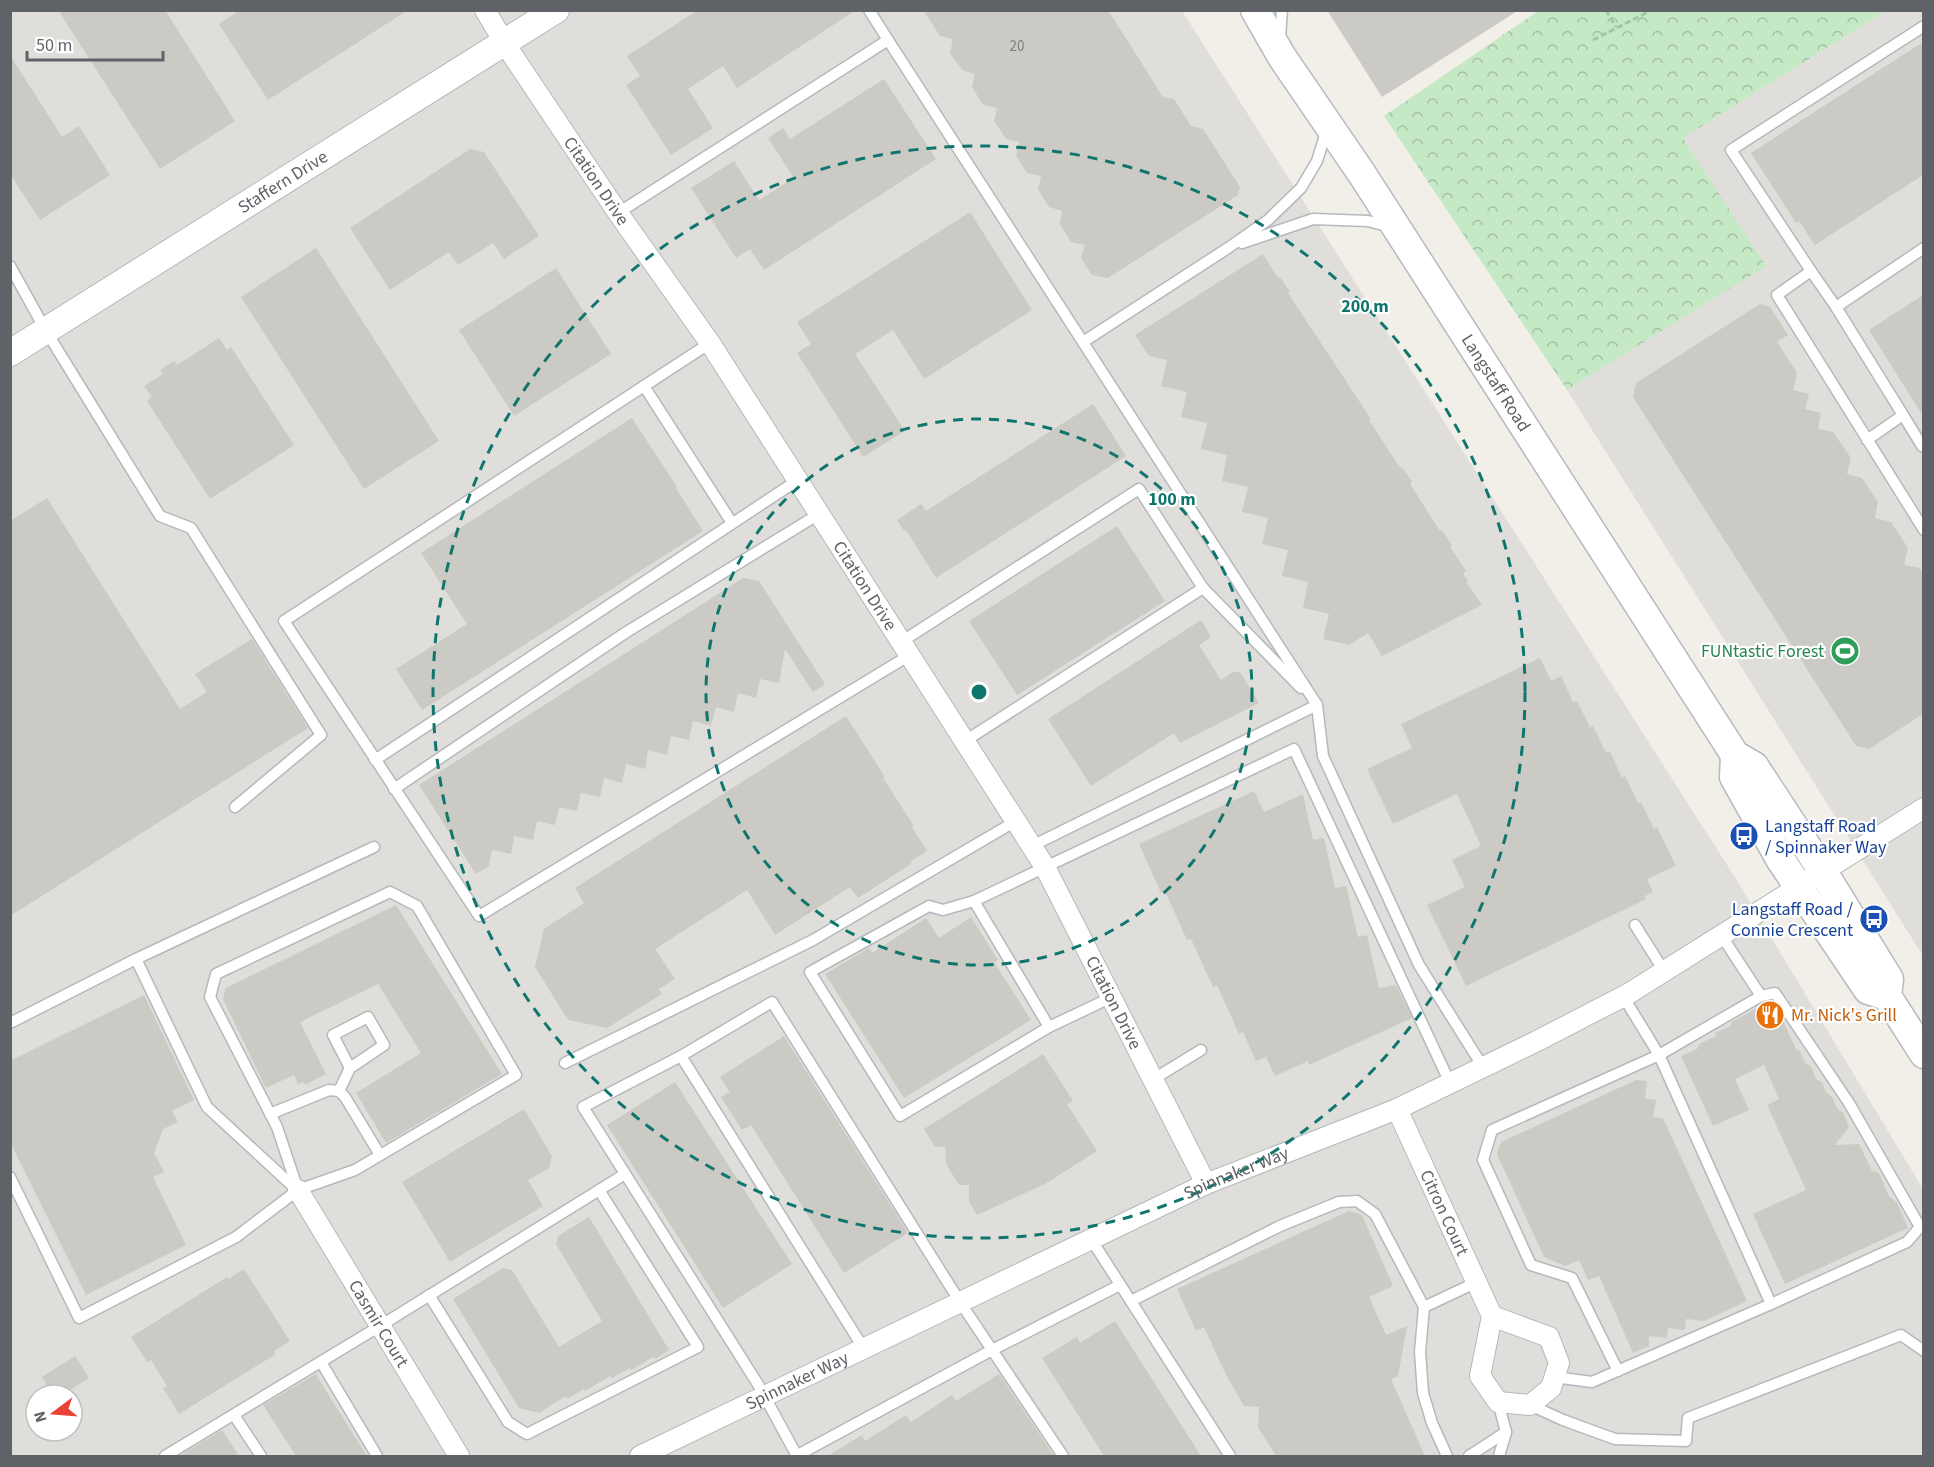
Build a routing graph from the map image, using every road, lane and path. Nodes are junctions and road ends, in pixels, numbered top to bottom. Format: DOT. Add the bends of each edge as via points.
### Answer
graph roads {
  1 [pos="485,10"];
  2 [pos="556,10"];
  3 [pos="869,10"];
  4 [pos="1255,10"];
  5 [pos="1282,10"];
  6 [pos="1606,10"];
  7 [pos="1652,10"];
  8 [pos="1923,26"];
  9 [pos="1616,27"];
  10 [pos="888,40"];
  11 [pos="1593,40"];
  12 [pos="505,44"];
  13 [pos="1282,57"];
  14 [pos="1328,124"];
  15 [pos="618,213"];
  16 [pos="1397,229"];
  17 [pos="1228,248"];
  18 [pos="1923,248"];
  19 [pos="10,266"];
  20 [pos="1811,271"];
  21 [pos="1836,307"];
  22 [pos="46,331"];
  23 [pos="1083,342"];
  24 [pos="710,343"];
  25 [pos="10,353"];
  26 [pos="644,387"];
  27 [pos="1903,415"];
  28 [pos="1868,440"];
  29 [pos="1923,445"];
  30 [pos="798,480"];
  31 [pos="819,514"];
  32 [pos="732,523"];
  33 [pos="1923,530"];
  34 [pos="1203,588"];
  35 [pos="905,648"];
  36 [pos="1317,705"];
  37 [pos="965,741"];
  38 [pos="1735,755"];
  39 [pos="375,760"];
  40 [pos="394,789"];
  41 [pos="235,807"];
  42 [pos="1923,808"];
  43 [pos="1016,821"];
  44 [pos="1032,846"];
  45 [pos="374,847"];
  46 [pos="1045,867"];
  47 [pos="1822,870"];
  48 [pos="1797,886"];
  49 [pos="974,901"];
  50 [pos="1635,925"];
  51 [pos="1721,935"];
  52 [pos="136,959"];
  53 [pos="1664,971"];
  54 [pos="1623,996"];
  55 [pos="1761,996"];
  56 [pos="1887,996"];
  57 [pos="1110,998"];
  58 [pos="10,1023"];
  59 [pos="1049,1027"];
  60 [pos="1201,1050"];
  61 [pos="1923,1054"];
  62 [pos="1659,1055"];
  63 [pos="681,1056"];
  64 [pos="565,1063"];
  65 [pos="1483,1067"];
  66 [pos="350,1068"];
  67 [pos="1152,1080"];
  68 [pos="1450,1083"];
  69 [pos="339,1091"];
  70 [pos="1397,1109"];
  71 [pos="270,1114"];
  72 [pos="380,1155"];
  73 [pos="625,1174"];
  74 [pos="10,1177"];
  75 [pos="1206,1184"];
  76 [pos="298,1190"];
  77 [pos="599,1190"];
  78 [pos="1091,1239"];
  79 [pos="1477,1282"];
  80 [pos="1120,1285"];
  81 [pos="429,1295"];
  82 [pos="1131,1301"];
  83 [pos="960,1302"];
  84 [pos="1771,1304"];
  85 [pos="1424,1307"];
  86 [pos="1492,1316"];
  87 [pos="380,1326"];
  88 [pos="864,1349"];
  89 [pos="992,1350"];
  90 [pos="1923,1351"];
  91 [pos="321,1362"];
  92 [pos="1618,1371"];
  93 [pos="1554,1377"];
  94 [pos="765,1396"];
  95 [pos="1498,1402"];
  96 [pos="1530,1405"];
  97 [pos="234,1415"];
  98 [pos="1506,1431"];
  99 [pos="165,1456"];
  100 [pos="261,1456"];
  101 [pos="377,1456"];
  102 [pos="459,1456"];
  103 [pos="640,1456"];
  104 [pos="797,1456"];
  105 [pos="1063,1456"];
  106 [pos="1230,1456"];
  107 [pos="1447,1456"];
  108 [pos="1469,1456"];
  109 [pos="1498,1456"];
  1 -- 12 [label="street, Citation Drive"];
  2 -- 12 [label="street, Staffern Drive"];
  3 -- 10 [label="lane"];
  4 -- 13 [label="main road, Langstaff Road"];
  5 -- 13 [label="lane"];
  6 -- 9 [label="path"];
  7 -- 9 [label="path"];
  8 -- 20 [label="lane" via="1731,150"];
  9 -- 11 [label="path"];
  10 -- 15 [label="lane"];
  10 -- 23 [label="lane"];
  12 -- 15 [label="street, Citation Drive"];
  12 -- 22 [label="street, Staffern Drive"];
  13 -- 14 [label="main road, Langstaff Road"];
  14 -- 16 [label="main road, Langstaff Road"];
  14 -- 17 [label="lane" via="1317,160 1301,188 1268,220"];
  15 -- 24 [label="street, Citation Drive"];
  16 -- 17 [label="lane" via="1368,221 1313,219"];
  16 -- 38 [label="main road, Langstaff Road"];
  17 -- 23 [label="lane"];
  18 -- 21 [label="lane"];
  19 -- 22 [label="lane"];
  20 -- 21 [label="lane"];
  20 -- 28 [label="lane" via="1777,295"];
  21 -- 27 [label="lane"];
  22 -- 25 [label="street, Staffern Drive"];
  22 -- 41 [label="lane" via="159,516 191,528 321,735"];
  23 -- 36 [label="lane"];
  24 -- 26 [label="lane"];
  24 -- 30 [label="street, Citation Drive"];
  26 -- 32 [label="lane"];
  26 -- 39 [label="lane" via="284,621"];
  27 -- 28 [label="lane"];
  27 -- 29 [label="lane"];
  28 -- 33 [label="lane"];
  30 -- 31 [label="street, Citation Drive"];
  30 -- 32 [label="lane"];
  31 -- 35 [label="street, Citation Drive"];
  31 -- 40 [label="lane" via="625,633"];
  32 -- 39 [label="lane"];
  34 -- 35 [label="lane" via="1139,489"];
  34 -- 36 [label="lane"];
  34 -- 37 [label="lane"];
  35 -- 37 [label="street, Citation Drive"];
  35 -- 40 [label="lane" via="479,916"];
  36 -- 44 [label="lane"];
  36 -- 65 [label="lane" via="1323,756 1419,965"];
  37 -- 43 [label="street, Citation Drive"];
  38 -- 47 [label="main road, Langstaff Road" via="1754,766"];
  38 -- 48 [label="main road, Langstaff Road" via="1734,777"];
  39 -- 40 [label="lane"];
  42 -- 47 [label="street, Spinnaker Way"];
  43 -- 44 [label="street, Citation Drive"];
  43 -- 64 [label="lane" via="813,940"];
  44 -- 46 [label="street, Citation Drive"];
  45 -- 52 [label="lane"];
  46 -- 49 [label="lane"];
  46 -- 57 [label="street, Citation Drive"];
  46 -- 68 [label="lane" via="1294,749"];
  47 -- 48 [label="street, Spinnaker Way"];
  47 -- 56 [label="main road, Langstaff Road" via="1889,979"];
  48 -- 51 [label="street, Spinnaker Way"];
  48 -- 56 [label="main road, Langstaff Road" via="1868,990"];
  49 -- 59 [label="lane"];
  49 -- 59 [label="lane" via="943,910 929,906 810,972 900,1116"];
  50 -- 53 [label="lane"];
  51 -- 53 [label="street, Spinnaker Way"];
  51 -- 55 [label="lane"];
  52 -- 58 [label="lane"];
  52 -- 76 [label="lane" via="207,1107"];
  53 -- 54 [label="street, Spinnaker Way"];
  54 -- 62 [label="lane"];
  54 -- 65 [label="street, Spinnaker Way"];
  55 -- 62 [label="lane"];
  55 -- 84 [label="lane" via="1775,993 1849,1103 1920,1227 1907,1242"];
  56 -- 61 [label="main road, Langstaff Road"];
  57 -- 59 [label="lane"];
  57 -- 67 [label="street, Citation Drive"];
  60 -- 67 [label="lane"];
  62 -- 84 [label="lane"];
  62 -- 92 [label="lane" via="1492,1130 1483,1160 1531,1266 1572,1278"];
  63 -- 73 [label="lane" via="583,1107"];
  63 -- 83 [label="lane" via="772,1002"];
  63 -- 88 [label="lane"];
  65 -- 68 [label="street, Spinnaker Way"];
  66 -- 66 [label="lane" via="333,1035 368,1017 384,1046"];
  66 -- 69 [label="lane"];
  67 -- 75 [label="street, Citation Drive"];
  68 -- 70 [label="street, Spinnaker Way"];
  69 -- 71 [label="lane" via="328,1090"];
  69 -- 72 [label="lane"];
  70 -- 75 [label="street, Spinnaker Way"];
  70 -- 79 [label="street, Citron Court"];
  71 -- 72 [label="lane" via="210,997 216,974 390,892 417,906 516,1075"];
  71 -- 76 [label="lane"];
  72 -- 76 [label="lane" via="354,1170"];
  73 -- 77 [label="lane"];
  73 -- 94 [label="lane"];
  74 -- 76 [label="lane" via="79,1318 236,1237"];
  75 -- 78 [label="street, Spinnaker Way"];
  76 -- 87 [label="street, Casmir Court"];
  77 -- 81 [label="lane"];
  77 -- 81 [label="lane" via="698,1347 527,1434 508,1422"];
  78 -- 80 [label="lane"];
  78 -- 83 [label="street, Spinnaker Way"];
  79 -- 85 [label="lane"];
  79 -- 86 [label="street, Citron Court"];
  80 -- 82 [label="lane"];
  80 -- 89 [label="lane"];
  81 -- 87 [label="lane"];
  82 -- 85 [label="lane" via="1280,1226 1339,1202 1357,1201 1375,1214"];
  82 -- 106 [label="lane"];
  83 -- 88 [label="street, Spinnaker Way"];
  83 -- 89 [label="lane"];
  84 -- 92 [label="lane"];
  85 -- 107 [label="lane" via="1420,1352 1423,1393"];
  86 -- 93 [label="street" via="1549,1337 1559,1363"];
  86 -- 95 [label="street" via="1480,1376"];
  87 -- 91 [label="lane"];
  87 -- 102 [label="street, Casmir Court"];
  88 -- 94 [label="street, Spinnaker Way"];
  89 -- 104 [label="lane"];
  89 -- 105 [label="lane"];
  90 -- 96 [label="lane" via="1901,1335 1688,1419 1686,1441 1615,1440"];
  91 -- 97 [label="lane"];
  91 -- 101 [label="lane"];
  92 -- 93 [label="lane" via="1592,1382"];
  93 -- 96 [label="street" via="1551,1388"];
  94 -- 103 [label="street, Spinnaker Way"];
  94 -- 104 [label="lane"];
  95 -- 96 [label="street"];
  95 -- 98 [label="lane"];
  97 -- 99 [label="lane"];
  97 -- 100 [label="lane"];
  98 -- 108 [label="lane"];
  98 -- 109 [label="lane"];
}
